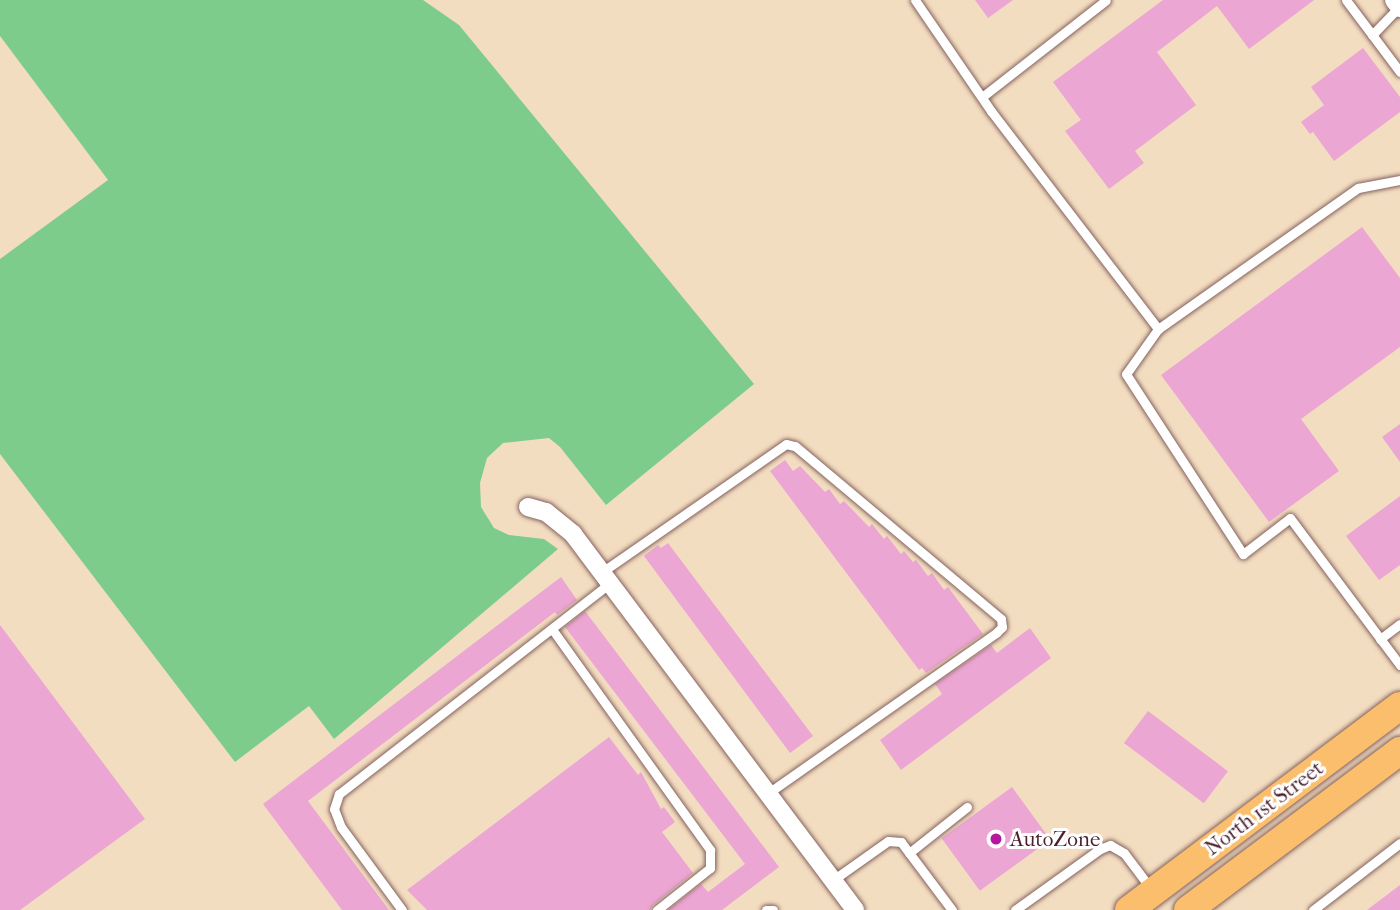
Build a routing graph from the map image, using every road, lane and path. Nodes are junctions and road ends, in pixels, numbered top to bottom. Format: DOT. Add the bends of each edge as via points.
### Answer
graph roads {
  1 [pos="915,0"];
  2 [pos="1105,0"];
  3 [pos="1346,0"];
  4 [pos="1398,5"];
  5 [pos="1372,35"];
  6 [pos="1400,72"];
  7 [pos="982,97"];
  8 [pos="1400,180"];
  9 [pos="1158,329"];
  10 [pos="528,507"];
  11 [pos="606,578"];
  12 [pos="1400,624"];
  13 [pos="552,629"];
  14 [pos="1380,639"];
  15 [pos="1400,665"];
  16 [pos="1400,706"];
  17 [pos="1400,751"];
  18 [pos="768,793"];
  19 [pos="967,807"];
  20 [pos="1400,843"];
  21 [pos="909,853"];
  22 [pos="833,880"];
  23 [pos="1153,892"];
  24 [pos="402,910"];
  25 [pos="657,910"];
  26 [pos="766,910"];
  27 [pos="773,910"];
  28 [pos="855,910"];
  29 [pos="952,910"];
  30 [pos="1015,910"];
  31 [pos="1129,910"];
  32 [pos="1188,910"];
  33 [pos="1313,910"];
  1 -- 7 [label="lane"];
  2 -- 7 [label="lane"];
  3 -- 5 [label="lane"];
  4 -- 5 [label="lane"];
  5 -- 6 [label="lane"];
  7 -- 9 [label="lane"];
  8 -- 9 [label="lane" via="1358,188"];
  9 -- 14 [label="lane" via="1126,374 1243,554 1290,518"];
  10 -- 11 [label="street" via="546,512 573,534"];
  11 -- 13 [label="lane"];
  11 -- 18 [label="street"];
  11 -- 18 [label="lane" via="786,444 795,446 1001,619 1003,627 996,633"];
  12 -- 14 [label="lane"];
  13 -- 24 [label="lane" via="339,794 334,810 341,827"];
  13 -- 25 [label="lane" via="710,850 710,868"];
  14 -- 15 [label="lane"];
  16 -- 23 [label="main road, North 1st Street"];
  17 -- 32 [label="main road, North 1st Street"];
  18 -- 22 [label="street"];
  19 -- 21 [label="lane"];
  20 -- 33 [label="lane"];
  21 -- 22 [label="lane" via="901,842 888,841"];
  21 -- 29 [label="lane"];
  22 -- 28 [label="street"];
  23 -- 30 [label="lane" via="1124,853 1110,845"];
  23 -- 31 [label="main road, North 1st Street"];
  26 -- 27 [label="lane"];
}
